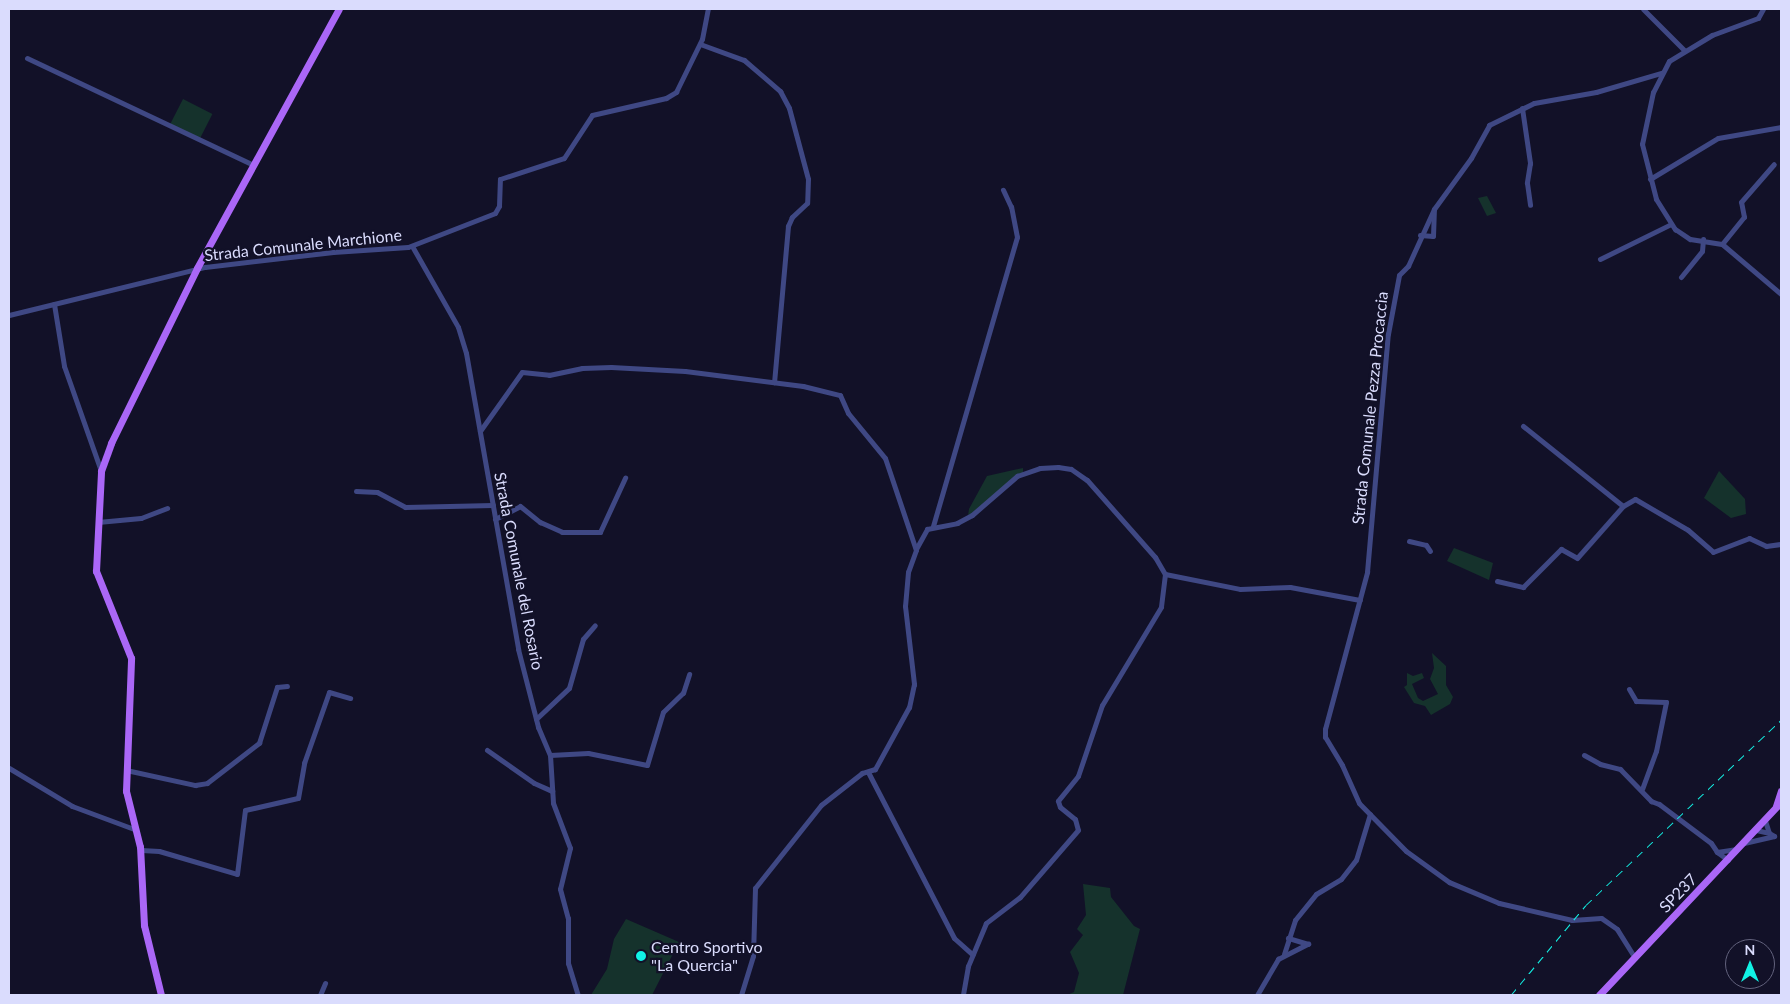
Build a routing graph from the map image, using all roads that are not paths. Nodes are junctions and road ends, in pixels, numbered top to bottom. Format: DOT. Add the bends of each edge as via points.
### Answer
graph roads {
  1 [pos="339,9"];
  2 [pos="708,9"];
  3 [pos="1642,9"];
  4 [pos="1764,9"];
  5 [pos="700,44"];
  6 [pos="1684,50"];
  7 [pos="27,58"];
  8 [pos="1661,73"];
  9 [pos="1522,108"];
  10 [pos="1781,127"];
  11 [pos="1774,164"];
  12 [pos="253,165"];
  13 [pos="1650,178"];
  14 [pos="1003,190"];
  15 [pos="1530,204"];
  16 [pos="1434,209"];
  17 [pos="1671,224"];
  18 [pos="1420,235"];
  19 [pos="1703,239"];
  20 [pos="1722,244"];
  21 [pos="412,246"];
  22 [pos="1600,258"];
  23 [pos="197,268"];
  24 [pos="1681,277"];
  25 [pos="1781,294"];
  26 [pos="54,304"];
  27 [pos="9,315"];
  28 [pos="774,382"];
  29 [pos="1523,426"];
  30 [pos="480,431"];
  31 [pos="101,472"];
  32 [pos="625,478"];
  33 [pos="356,491"];
  34 [pos="493,505"];
  35 [pos="1623,506"];
  36 [pos="167,508"];
  37 [pos="495,519"];
  38 [pos="98,522"];
  39 [pos="933,526"];
  40 [pos="1409,541"];
  41 [pos="1781,544"];
  42 [pos="916,550"];
  43 [pos="1430,551"];
  44 [pos="1548,562"];
  45 [pos="1552,567"];
  46 [pos="1165,574"];
  47 [pos="1497,581"];
  48 [pos="1360,600"];
  49 [pos="595,625"];
  50 [pos="689,674"];
  51 [pos="287,686"];
  52 [pos="1630,689"];
  53 [pos="350,698"];
  54 [pos="536,719"];
  55 [pos="487,750"];
  56 [pos="550,755"];
  57 [pos="1584,756"];
  58 [pos="9,768"];
  59 [pos="125,769"];
  60 [pos="865,772"];
  61 [pos="1642,789"];
  62 [pos="552,791"];
  63 [pos="1781,791"];
  64 [pos="1781,802"];
  65 [pos="1775,809"];
  66 [pos="1370,814"];
  67 [pos="1765,821"];
  68 [pos="134,829"];
  69 [pos="1755,831"];
  70 [pos="1769,835"];
  71 [pos="1781,836"];
  72 [pos="1742,846"];
  73 [pos="141,850"];
  74 [pos="1717,852"];
  75 [pos="1729,861"];
  76 [pos="1288,938"];
  77 [pos="1284,954"];
  78 [pos="972,955"];
  79 [pos="1635,958"];
  80 [pos="325,983"];
  81 [pos="162,995"];
  82 [pos="320,995"];
  83 [pos="578,995"];
  84 [pos="741,995"];
  85 [pos="963,995"];
  86 [pos="1257,995"];
  87 [pos="1599,995"];
  1 -- 12 [label="main road"];
  2 -- 5 [label="street"];
  3 -- 6 [label="street"];
  4 -- 6 [label="street" via="1758,18 1712,34"];
  5 -- 21 [label="street, Strada Comunale Marchione" via="673,95 592,114 564,158 500,179 499,206 495,213"];
  5 -- 28 [label="street" via="744,60 780,91 789,108 808,179 807,203 792,217 788,226"];
  6 -- 8 [label="street"];
  7 -- 12 [label="street"];
  8 -- 9 [label="street, Strada Comunale Pezza Procaccia"];
  8 -- 13 [label="street" via="1652,92 1641,138"];
  9 -- 15 [label="street" via="1530,163 1527,183"];
  9 -- 16 [label="street, Strada Comunale Pezza Procaccia" via="1489,125 1471,158"];
  10 -- 13 [label="street" via="1718,138"];
  11 -- 20 [label="street" via="1740,202 1744,217"];
  12 -- 23 [label="main road"];
  13 -- 17 [label="street"];
  14 -- 39 [label="street" via="1011,208 1017,238"];
  16 -- 18 [label="street, Strada Comunale Pezza Procaccia"];
  16 -- 18 [label="street" via="1433,236"];
  17 -- 19 [label="street" via="1684,236"];
  17 -- 22 [label="street"];
  18 -- 48 [label="street, Strada Comunale Pezza Procaccia" via="1408,266 1394,287 1367,572"];
  19 -- 20 [label="street"];
  19 -- 24 [label="street" via="1702,251"];
  20 -- 25 [label="street"];
  21 -- 23 [label="street, Strada Comunale Marchione"];
  21 -- 30 [label="street, Strada Comunale del Rosario" via="458,327"];
  23 -- 26 [label="street, Strada Comunale Marchione"];
  23 -- 31 [label="main road" via="106,452"];
  26 -- 27 [label="street, Strada Comunale Marchione"];
  26 -- 31 [label="street" via="64,366"];
  28 -- 30 [label="street" via="706,372 617,367 582,368 549,375 522,372"];
  28 -- 42 [label="street" via="810,387 842,398 848,413 885,458"];
  29 -- 35 [label="street"];
  30 -- 34 [label="street, Strada Comunale del Rosario"];
  31 -- 38 [label="main road"];
  32 -- 37 [label="street" via="600,532 562,532 520,506"];
  33 -- 34 [label="street" via="377,492 405,508"];
  34 -- 37 [label="street, Strada Comunale del Rosario"];
  35 -- 41 [label="street" via="1635,499 1688,530 1713,552 1748,538 1766,546"];
  35 -- 44 [label="street" via="1578,558 1561,549"];
  36 -- 38 [label="street" via="141,518"];
  37 -- 54 [label="street, Strada Comunale del Rosario" via="518,649"];
  38 -- 59 [label="main road" via="96,571 132,666"];
  39 -- 42 [label="street" via="927,529"];
  39 -- 46 [label="street" via="957,523 972,515 1024,473 1040,468 1066,468 1082,476 1113,507"];
  40 -- 43 [label="street" via="1426,545"];
  42 -- 60 [label="street" via="907,576 905,606 914,684 912,693 901,724 879,764"];
  44 -- 45 [label="street"];
  44 -- 47 [label="street" via="1523,586"];
  46 -- 48 [label="street" via="1240,589 1290,587"];
  46 -- 78 [label="street" via="1161,607 1102,705 1078,776 1058,801 1060,807 1075,818 1078,830 1020,897 991,917"];
  48 -- 66 [label="street, Strada Comunale Pezza Procaccia" via="1325,737 1342,764 1359,803"];
  49 -- 54 [label="street" via="584,635 569,688"];
  50 -- 56 [label="street" via="683,693 663,712 647,765 598,754"];
  51 -- 59 [label="street" via="277,688 259,744 207,783 195,785"];
  52 -- 61 [label="street" via="1636,701 1666,702 1656,751"];
  53 -- 73 [label="street" via="328,692 304,763 298,798 245,810 237,874 159,851"];
  54 -- 56 [label="street, Strada Comunale del Rosario"];
  55 -- 62 [label="street" via="534,784"];
  56 -- 62 [label="street, Strada Comunale del Rosario"];
  57 -- 61 [label="street" via="1620,769"];
  58 -- 68 [label="street" via="72,806"];
  59 -- 68 [label="main road"];
  60 -- 78 [label="street" via="954,938"];
  60 -- 84 [label="street" via="821,805 755,888 753,956"];
  61 -- 74 [label="street" via="1651,801 1711,844"];
  62 -- 83 [label="street, Strada Comunale del Rosario" via="553,803 570,848 560,889 568,918 568,963"];
  63 -- 65 [label="main road"];
  64 -- 65 [label="main road, SP237"];
  65 -- 67 [label="main road, SP237 / SP237"];
  66 -- 76 [label="street" via="1356,860 1341,879 1316,894 1295,920"];
  66 -- 79 [label="street, Strada Comunale Pezza Procaccia" via="1406,852 1448,882 1498,903 1572,920 1601,918 1617,929"];
  67 -- 69 [label="main road, SP237 / SP237"];
  67 -- 70 [label="street"];
  68 -- 73 [label="main road"];
  69 -- 70 [label="street"];
  69 -- 72 [label="main road, SP237 / SP237"];
  70 -- 71 [label="street"];
  70 -- 72 [label="street"];
  72 -- 74 [label="street"];
  72 -- 75 [label="main road, SP237 / SP237"];
  73 -- 81 [label="main road" via="144,925"];
  74 -- 75 [label="street"];
  75 -- 79 [label="main road, SP237 / SP237"];
  76 -- 77 [label="street"];
  76 -- 77 [label="street" via="1308,944"];
  77 -- 86 [label="street" via="1271,967"];
  78 -- 85 [label="street"];
  79 -- 87 [label="main road, SP237 / SP237"];
  80 -- 82 [label="street"];
}
